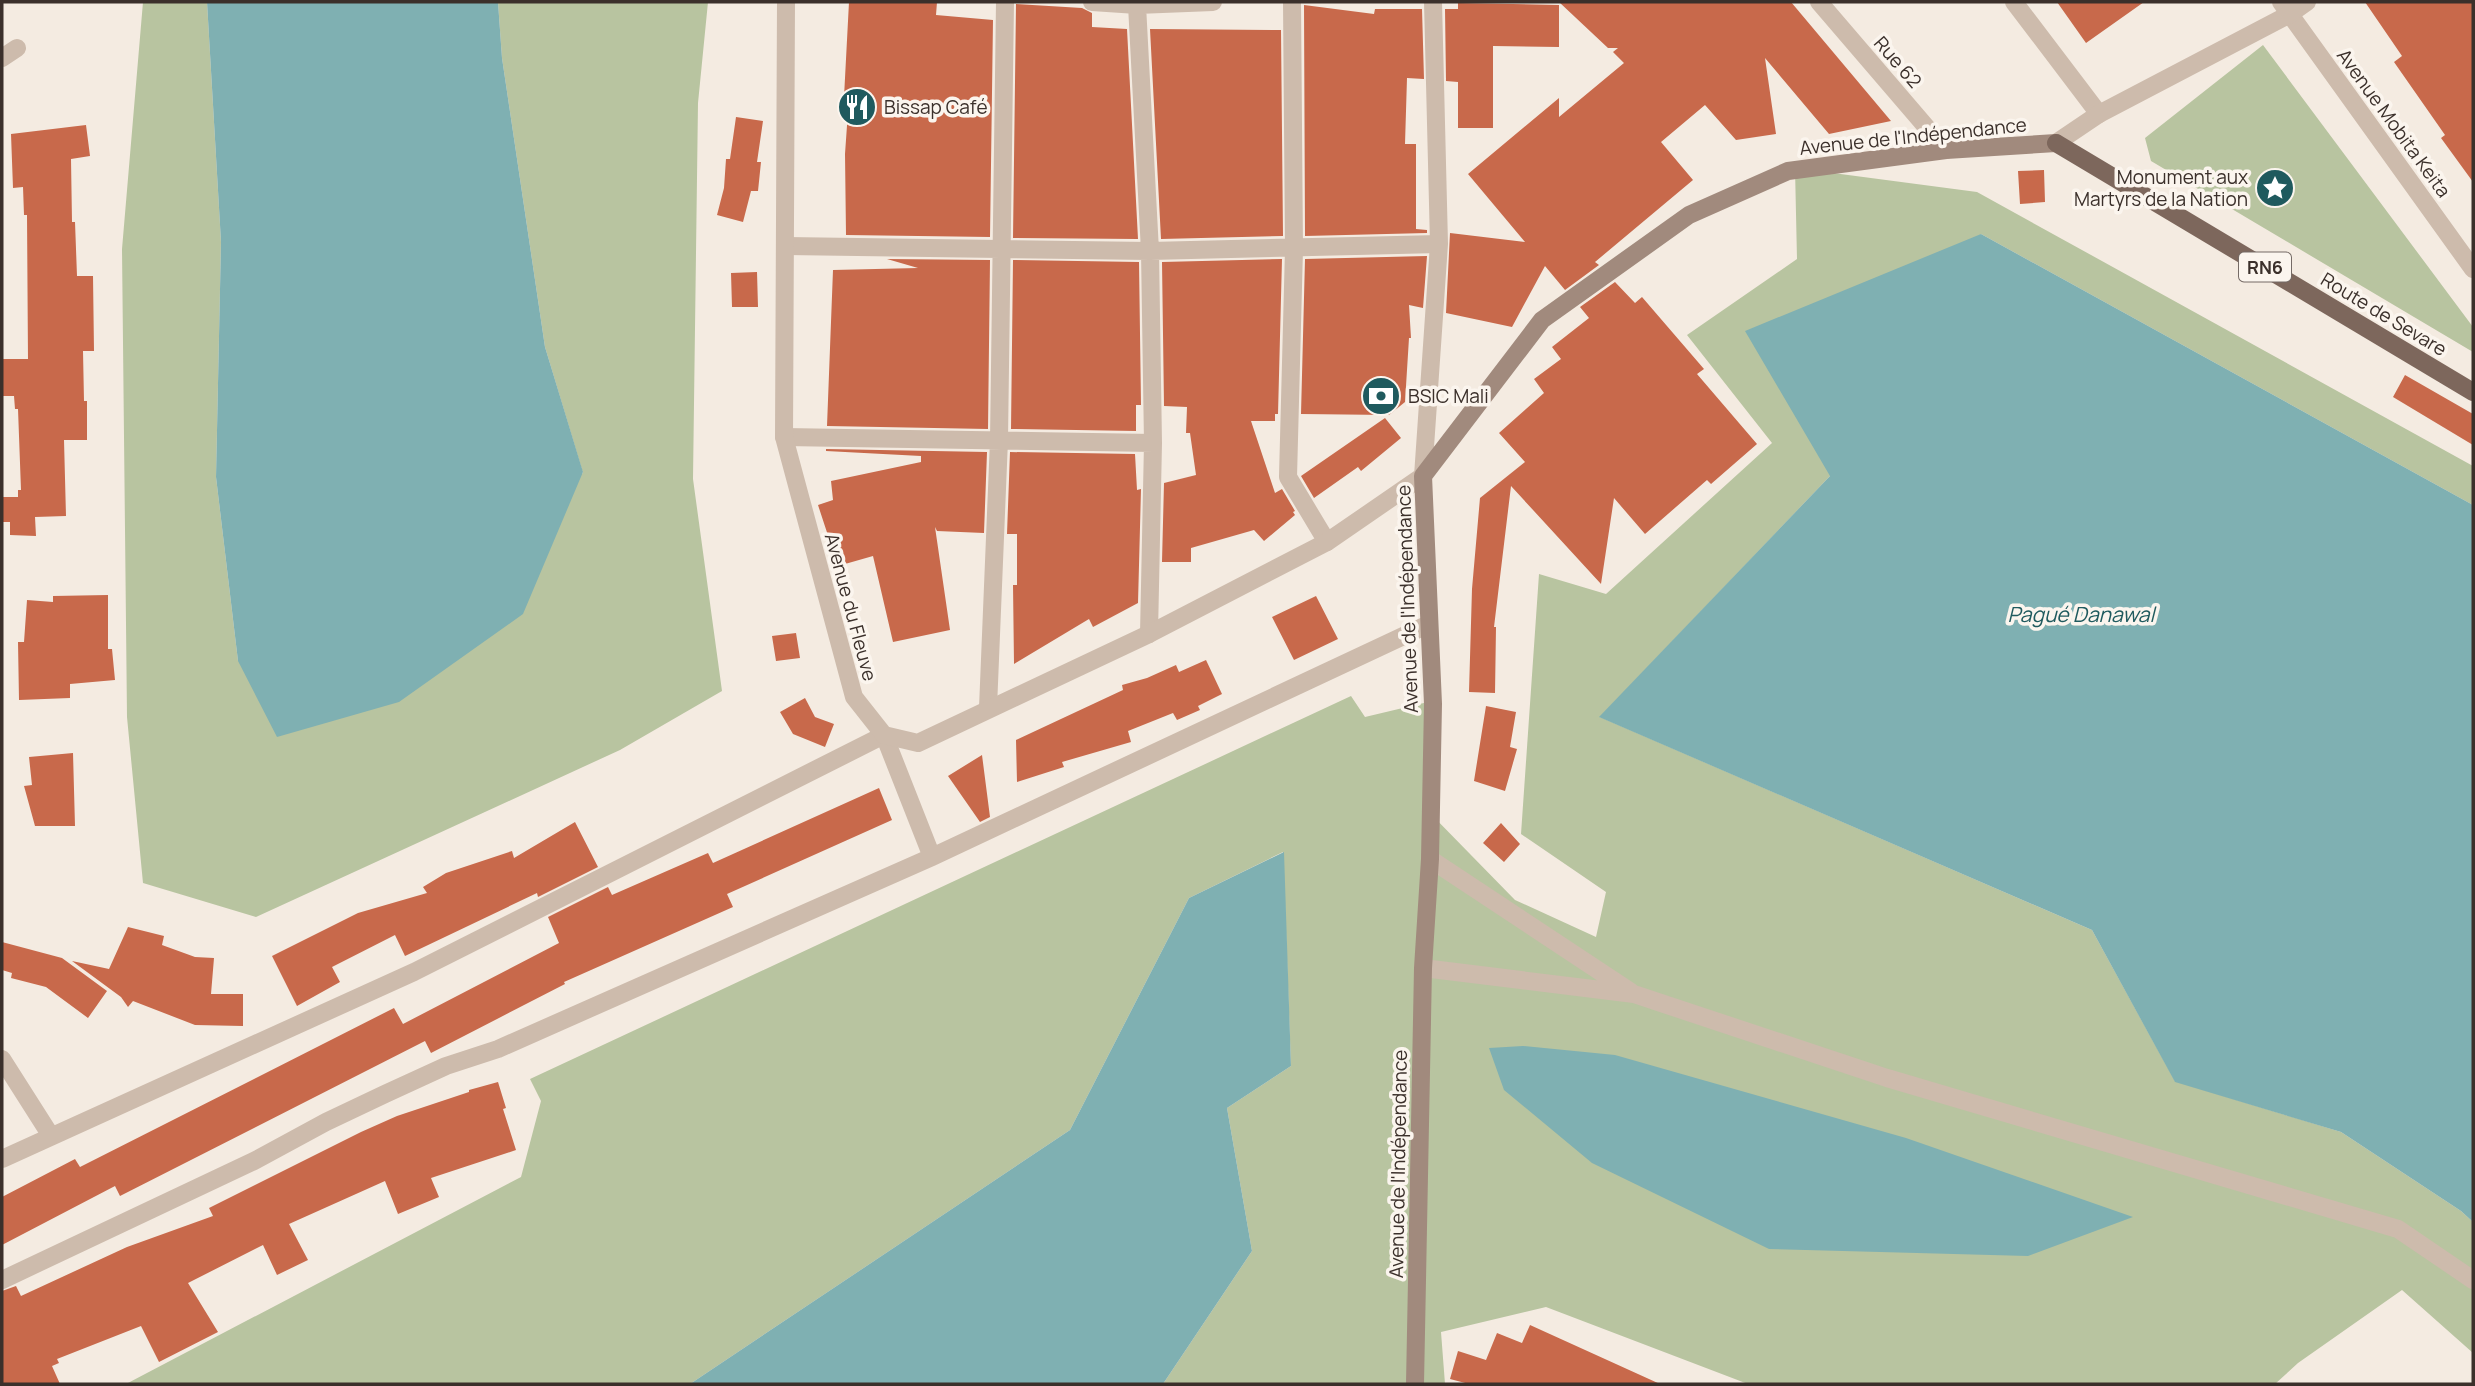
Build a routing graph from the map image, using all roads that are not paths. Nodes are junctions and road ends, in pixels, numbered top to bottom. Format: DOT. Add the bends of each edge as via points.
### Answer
graph roads {
  1 [pos="786,2"];
  2 [pos="1005,2"];
  3 [pos="1092,2"];
  4 [pos="1213,2"];
  5 [pos="1292,2"];
  6 [pos="1433,2"];
  7 [pos="1819,2"];
  8 [pos="2014,2"];
  9 [pos="2308,2"];
  10 [pos="1137,5"];
  11 [pos="2285,8"];
  12 [pos="2099,114"];
  13 [pos="2056,143"];
  14 [pos="1946,150"];
  15 [pos="1439,244"];
  16 [pos="786,246"];
  17 [pos="1002,249"];
  18 [pos="1294,249"];
  19 [pos="1150,251"];
  20 [pos="2473,270"];
  21 [pos="2473,392"];
  22 [pos="784,438"];
  23 [pos="999,440"];
  24 [pos="1153,443"];
  25 [pos="1423,476"];
  26 [pos="1327,542"];
  27 [pos="1429,624"];
  28 [pos="1149,634"];
  29 [pos="988,708"];
  30 [pos="884,735"];
  31 [pos="932,857"];
  32 [pos="1430,859"];
  33 [pos="1423,968"];
  34 [pos="1634,994"];
  35 [pos="2,1059"];
  36 [pos="51,1136"];
  37 [pos="2,1159"];
  38 [pos="2,1280"];
  39 [pos="2473,1280"];
  40 [pos="1415,1384"];
  1 -- 16 [label="street, Avenue du Fleuve"];
  2 -- 17 [label="street"];
  3 -- 10 [label="street"];
  4 -- 10 [label="street"];
  5 -- 18 [label="street"];
  6 -- 15 [label="street"];
  7 -- 14 [label="street, Rue 62"];
  8 -- 12 [label="street"];
  9 -- 11 [label="street"];
  10 -- 19 [label="street"];
  11 -- 12 [label="street"];
  11 -- 20 [label="street, Avenue Mobita Keita"];
  12 -- 13 [label="street"];
  13 -- 14 [label="main road, Avenue de l'Indépendance"];
  13 -- 21 [label="main road, Route de Sevare / RN6"];
  14 -- 25 [label="main road, Avenue de l'Indépendance" via="1788,171 1689,215 1542,320"];
  15 -- 18 [label="street"];
  15 -- 25 [label="street"];
  16 -- 17 [label="street"];
  16 -- 22 [label="street, Avenue du Fleuve"];
  17 -- 19 [label="street"];
  17 -- 23 [label="street"];
  18 -- 19 [label="street"];
  18 -- 26 [label="street" via="1288,477"];
  19 -- 24 [label="street"];
  22 -- 23 [label="street"];
  22 -- 30 [label="street, Avenue du Fleuve" via="854,697"];
  23 -- 24 [label="street"];
  23 -- 29 [label="street"];
  24 -- 28 [label="street"];
  25 -- 26 [label="street"];
  25 -- 27 [label="main road, Avenue de l'Indépendance"];
  26 -- 28 [label="street"];
  27 -- 31 [label="street"];
  27 -- 32 [label="main road, Avenue de l'Indépendance" via="1433,704"];
  28 -- 29 [label="street"];
  29 -- 30 [label="street" via="918,743"];
  30 -- 31 [label="street, Avenue du Fleuve"];
  30 -- 36 [label="street" via="414,972"];
  31 -- 38 [label="street" via="498,1048 446,1066"];
  32 -- 33 [label="main road, Avenue de l'Indépendance"];
  32 -- 34 [label="street"];
  33 -- 34 [label="street"];
  33 -- 40 [label="main road, Avenue de l'Indépendance"];
  34 -- 39 [label="street" via="1887,1078 2398,1229"];
  35 -- 36 [label="street"];
  36 -- 37 [label="street"];
}
